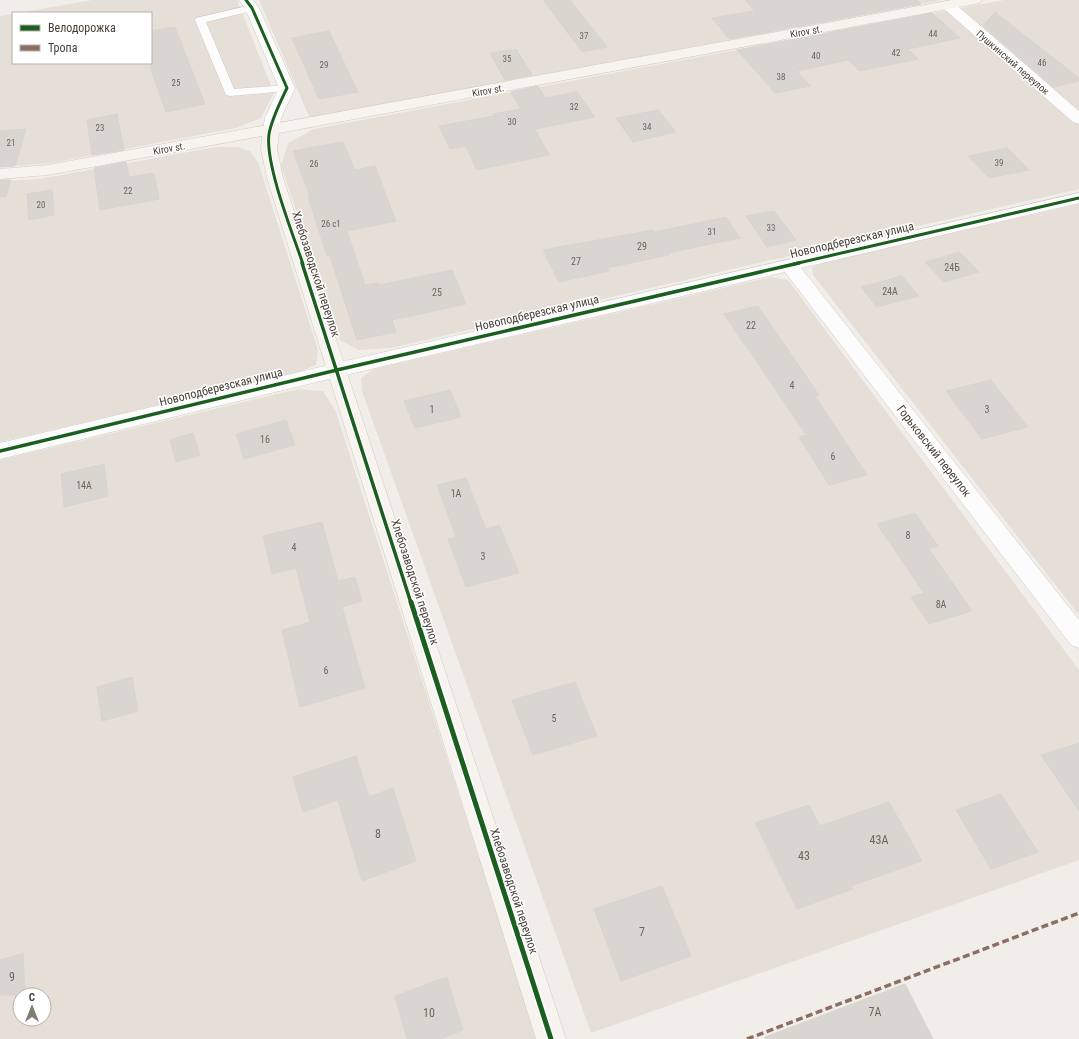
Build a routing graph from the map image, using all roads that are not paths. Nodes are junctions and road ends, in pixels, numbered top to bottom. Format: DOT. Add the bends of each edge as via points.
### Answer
graph roads {
  1 [pos="975,0"];
  2 [pos="249,4"];
  3 [pos="948,5"];
  4 [pos="287,88"];
  5 [pos="1079,119"];
  6 [pos="271,130"];
  7 [pos="0,174"];
  8 [pos="1079,198"];
  9 [pos="789,265"];
  10 [pos="337,370"];
  11 [pos="0,451"];
  12 [pos="1079,638"];
  13 [pos="551,1039"];
  1 -- 3 [label="main road, Kirov st."];
  2 -- 4 [label="street"];
  2 -- 4 [label="lane" via="200,20 230,93"];
  3 -- 5 [label="street, Пушкинский переулок"];
  3 -- 6 [label="main road, Kirov st."];
  4 -- 6 [label="street" via="273,118"];
  6 -- 7 [label="main road, Kirov st." via="48,170"];
  6 -- 10 [label="main road, Хлебозаводской переулок" via="269,149 275,178"];
  8 -- 9 [label="street, Новоподберезская улица"];
  9 -- 10 [label="street, Новоподберезская улица"];
  9 -- 12 [label="street, Горьковский переулок"];
  10 -- 11 [label="street, Новоподберезская улица"];
  10 -- 13 [label="main road, Хлебозаводской переулок"];
}
